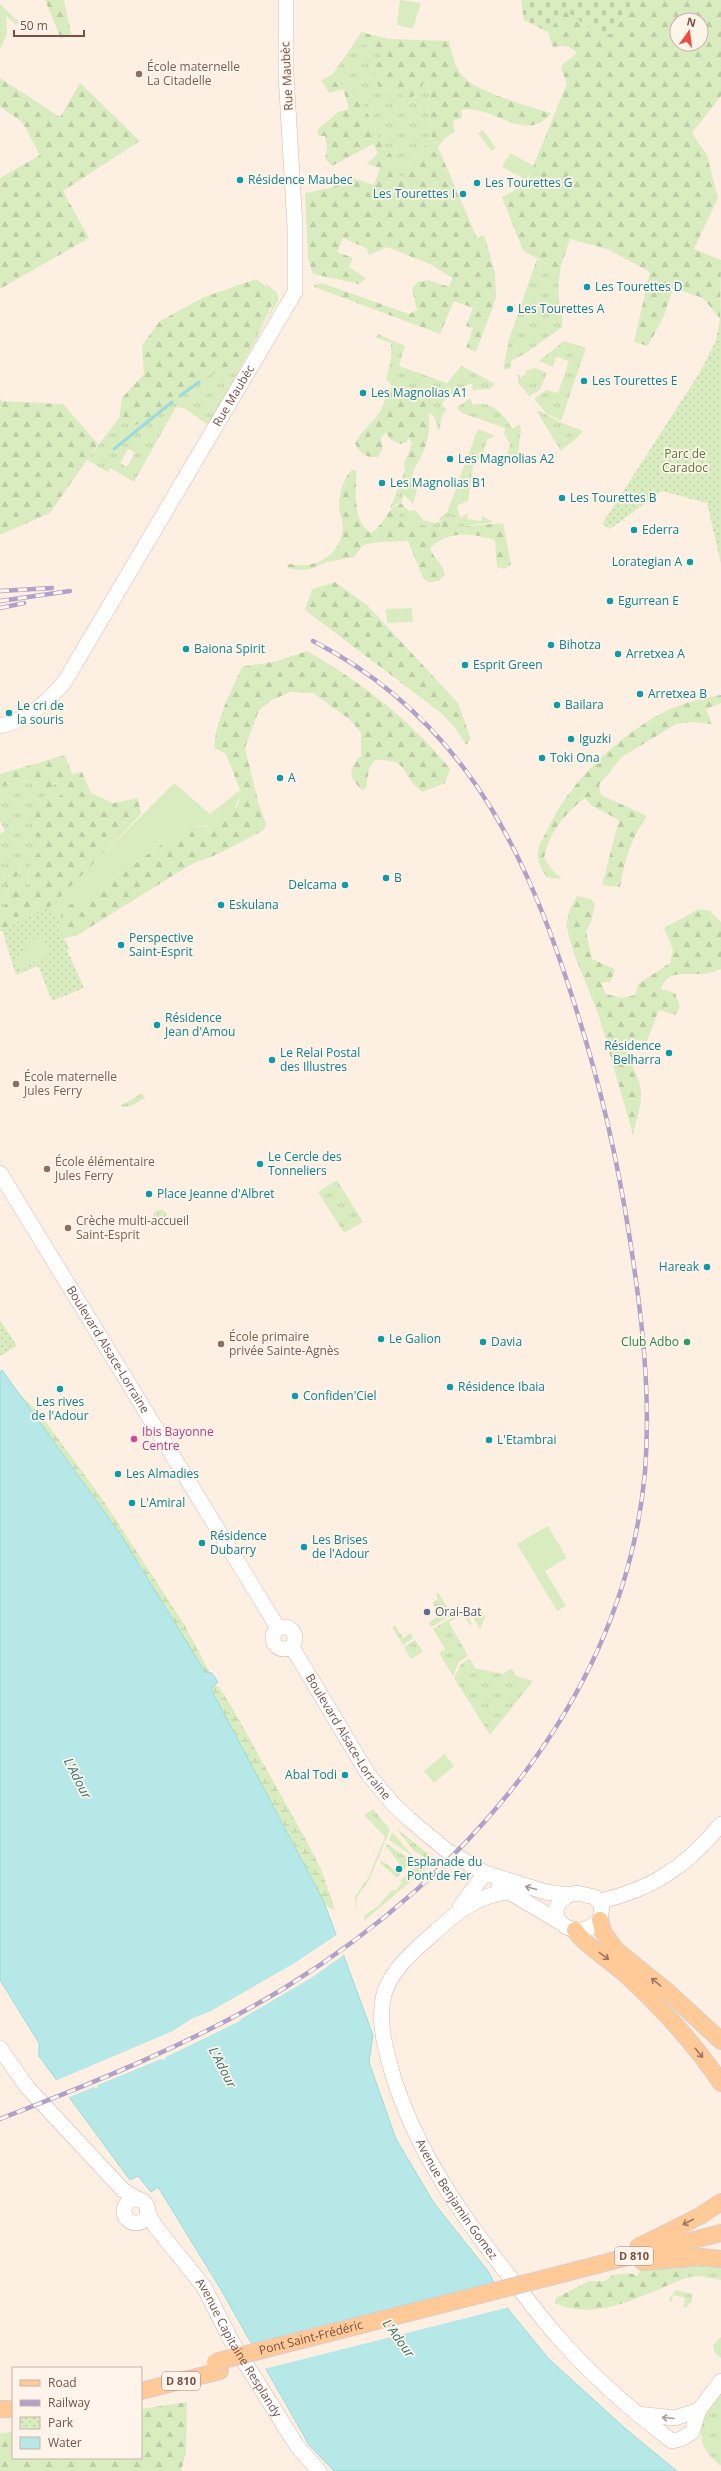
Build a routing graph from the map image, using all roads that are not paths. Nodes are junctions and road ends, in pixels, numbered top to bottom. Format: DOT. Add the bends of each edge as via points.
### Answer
graph roads {
  1 [pos="286,0"];
  2 [pos="0,726"];
  3 [pos="0,1173"];
  4 [pos="721,1824"];
  5 [pos="485,1873"];
  6 [pos="506,1892"];
  7 [pos="569,1895"];
  8 [pos="600,1901"];
  9 [pos="452,1918"];
  10 [pos="600,1920"];
  11 [pos="558,1921"];
  12 [pos="575,1930"];
  13 [pos="682,2005"];
  14 [pos="670,2018"];
  15 [pos="721,2041"];
  16 [pos="0,2048"];
  17 [pos="721,2083"];
  18 [pos="131,2202"];
  19 [pos="721,2202"];
  20 [pos="144,2216"];
  21 [pos="721,2233"];
  22 [pos="721,2242"];
  23 [pos="721,2259"];
  24 [pos="610,2262"];
  25 [pos="644,2262"];
  26 [pos="549,2282"];
  27 [pos="218,2367"];
  28 [pos="142,2380"];
  29 [pos="721,2381"];
  30 [pos="142,2391"];
  31 [pos="12,2408"];
  32 [pos="0,2409"];
  33 [pos="699,2410"];
  34 [pos="637,2414"];
  35 [pos="0,2418"];
  36 [pos="12,2418"];
  37 [pos="319,2471"];
  1 -- 2 [label="main road, Rue Maubèc" via="286,74 292,168 295,292 65,681 29,714 18,721"];
  3 -- 5 [label="main road, Boulevard Alsace-Lorraine" via="278,1628 285,1626 294,1632 296,1640 292,1647 368,1774 393,1804 446,1850"];
  4 -- 8 [label="main road" via="680,1866 664,1877 636,1892"];
  5 -- 6 [label="main road"];
  7 -- 5 [label="main road, one-way" via="539,1890"];
  5 -- 9 [label="main road, Avenue Benjamin Gomez"];
  6 -- 9 [label="main road, Avenue Benjamin Gomez" via="479,1898"];
  6 -- 11 [label="main road"];
  7 -- 8 [label="main road" via="590,1895"];
  7 -- 11 [label="main road" via="563,1898 557,1907"];
  8 -- 10 [label="main road" via="603,1911"];
  9 -- 34 [label="main road, Avenue Benjamin Gomez" via="410,1954 384,1994 381,2023 388,2059 402,2103 431,2165 469,2225 558,2338"];
  10 -- 12 [label="main road" via="588,1930"];
  13 -- 10 [label="main road, one-way" via="616,1950 603,1932"];
  11 -- 12 [label="main road"];
  12 -- 14 [label="main road, one-way" via="580,1938 607,1958"];
  13 -- 14 [label="main road" via="686,2016 683,2021"];
  13 -- 15 [label="main road"];
  14 -- 17 [label="main road, one-way"];
  16 -- 18 [label="main road" via="27,2087 123,2190"];
  18 -- 20 [label="main road" via="145,2203"];
  18 -- 20 [label="main road" via="124,2212 127,2218 133,2222"];
  19 -- 24 [label="main road, one-way" via="700,2216"];
  20 -- 37 [label="main road, Avenue Capitaine Resplandy" via="204,2287 236,2348 297,2446"];
  21 -- 24 [label="main road, D 810"];
  22 -- 25 [label="main road, D 810"];
  23 -- 25 [label="main road" via="702,2257"];
  24 -- 26 [label="main road, D 810"];
  25 -- 26 [label="main road, D 810"];
  26 -- 27 [label="main road, Pont Saint-Frédéric / D 810"];
  27 -- 28 [label="main road, D 810"];
  27 -- 30 [label="main road, D 810"];
  29 -- 33 [label="main road"];
  31 -- 32 [label="main road"];
  33 -- 34 [label="main road, one-way" via="675,2418"];
  33 -- 34 [label="main road, Avenue Benjamin Gomez" via="692,2432 681,2440 672,2441"];
  35 -- 36 [label="main road"];
}
